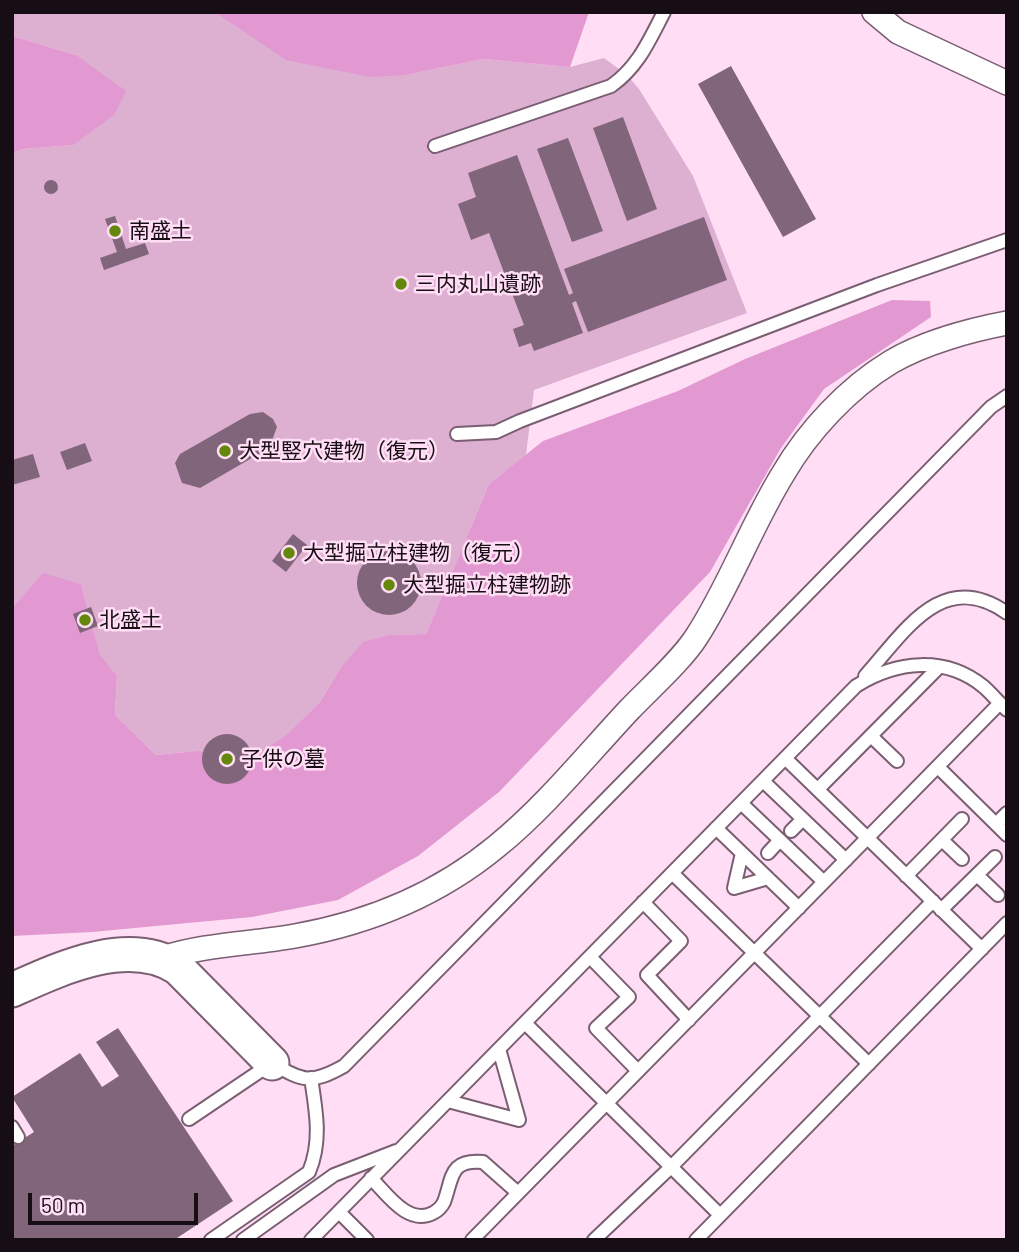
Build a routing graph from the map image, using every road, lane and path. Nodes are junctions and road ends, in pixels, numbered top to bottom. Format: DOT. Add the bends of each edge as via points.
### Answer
graph roads {
  1 [pos="664,12"];
  2 [pos="874,12"];
  3 [pos="1007,83"];
  4 [pos="435,146"];
  5 [pos="1007,240"];
  6 [pos="1007,323"];
  7 [pos="1007,396"];
  8 [pos="457,433"];
  9 [pos="1007,613"];
  10 [pos="939,667"];
  11 [pos="856,685"];
  12 [pos="1003,707"];
  13 [pos="871,736"];
  14 [pos="785,758"];
  15 [pos="897,761"];
  16 [pos="938,767"];
  17 [pos="763,781"];
  18 [pos="818,789"];
  19 [pos="741,803"];
  20 [pos="1007,813"];
  21 [pos="803,819"];
  22 [pos="962,819"];
  23 [pos="996,824"];
  24 [pos="716,828"];
  25 [pos="791,831"];
  26 [pos="1007,835"];
  27 [pos="867,838"];
  28 [pos="780,840"];
  29 [pos="942,840"];
  30 [pos="742,853"];
  31 [pos="768,853"];
  32 [pos="995,857"];
  33 [pos="962,859"];
  34 [pos="846,860"];
  35 [pos="672,873"];
  36 [pos="976,875"];
  37 [pos="906,876"];
  38 [pos="768,878"];
  39 [pos="824,882"];
  40 [pos="998,895"];
  41 [pos="643,902"];
  42 [pos="937,905"];
  43 [pos="799,908"];
  44 [pos="1007,923"];
  45 [pos="982,949"];
  46 [pos="754,953"];
  47 [pos="590,957"];
  48 [pos="163,958"];
  49 [pos="12,990"];
  50 [pos="819,1016"];
  51 [pos="689,1020"];
  52 [pos="525,1023"];
  53 [pos="499,1049"];
  54 [pos="272,1063"];
  55 [pos="869,1064"];
  56 [pos="638,1071"];
  57 [pos="311,1078"];
  58 [pos="447,1101"];
  59 [pos="607,1103"];
  60 [pos="189,1119"];
  61 [pos="400,1150"];
  62 [pos="671,1167"];
  63 [pos="371,1178"];
  64 [pos="519,1192"];
  65 [pos="339,1212"];
  66 [pos="720,1215"];
  67 [pos="262,1226"];
  68 [pos="211,1240"];
  69 [pos="243,1240"];
  70 [pos="253,1240"];
  71 [pos="311,1240"];
  72 [pos="367,1240"];
  73 [pos="472,1240"];
  74 [pos="594,1240"];
  75 [pos="696,1240"];
  1 -- 4 [label="lane" via="648,47 627,75 611,86"];
  2 -- 3 [label="street" via="898,32"];
  5 -- 8 [label="lane" via="877,285 496,432"];
  6 -- 48 [label="street" via="942,340 891,362 852,391 783,472 695,639 496,846 451,878 397,907 344,926 192,949"];
  7 -- 57 [label="lane" via="991,407 344,1066 326,1077"];
  9 -- 11 [label="lane" via="978,598 959,596 941,601 924,610"];
  10 -- 11 [label="lane" via="897,667"];
  10 -- 12 [label="lane" via="971,679"];
  10 -- 13 [label="lane"];
  11 -- 14 [label="lane"];
  12 -- 16 [label="lane"];
  13 -- 15 [label="lane"];
  13 -- 18 [label="lane"];
  14 -- 17 [label="lane"];
  14 -- 18 [label="lane"];
  16 -- 23 [label="lane"];
  16 -- 27 [label="lane"];
  17 -- 19 [label="lane"];
  17 -- 21 [label="lane"];
  18 -- 27 [label="lane"];
  19 -- 24 [label="lane"];
  19 -- 28 [label="lane"];
  20 -- 23 [label="lane"];
  21 -- 25 [label="lane"];
  21 -- 34 [label="lane"];
  22 -- 29 [label="lane"];
  23 -- 26 [label="lane"];
  24 -- 30 [label="lane"];
  24 -- 35 [label="lane"];
  27 -- 34 [label="lane"];
  27 -- 37 [label="lane"];
  28 -- 31 [label="lane"];
  28 -- 39 [label="lane"];
  29 -- 33 [label="lane"];
  29 -- 37 [label="lane"];
  30 -- 38 [label="lane"];
  30 -- 38 [label="lane" via="734,888"];
  32 -- 36 [label="lane"];
  34 -- 39 [label="lane"];
  35 -- 41 [label="lane"];
  35 -- 46 [label="lane"];
  36 -- 40 [label="lane"];
  36 -- 42 [label="lane"];
  37 -- 42 [label="lane"];
  38 -- 43 [label="lane"];
  39 -- 43 [label="lane"];
  41 -- 47 [label="lane"];
  41 -- 51 [label="lane" via="681,941 647,975"];
  42 -- 45 [label="lane"];
  42 -- 50 [label="lane"];
  43 -- 46 [label="lane"];
  44 -- 45 [label="lane"];
  45 -- 55 [label="lane"];
  46 -- 50 [label="lane"];
  46 -- 51 [label="lane"];
  47 -- 52 [label="lane"];
  47 -- 56 [label="lane" via="629,997 596,1028"];
  48 -- 49 [label="street" via="125,954 97,959"];
  48 -- 54 [label="street"];
  50 -- 55 [label="lane"];
  50 -- 62 [label="lane"];
  51 -- 56 [label="lane"];
  52 -- 53 [label="lane"];
  52 -- 59 [label="lane"];
  53 -- 58 [label="lane"];
  53 -- 58 [label="lane" via="519,1120"];
  54 -- 57 [label="lane" via="296,1077"];
  54 -- 60 [label="lane"];
  55 -- 66 [label="lane"];
  56 -- 59 [label="lane"];
  57 -- 68 [label="lane" via="318,1129 316,1157 309,1172"];
  58 -- 61 [label="lane"];
  59 -- 62 [label="lane"];
  59 -- 64 [label="lane"];
  61 -- 63 [label="lane"];
  61 -- 67 [label="lane" via="334,1175"];
  62 -- 66 [label="lane"];
  62 -- 74 [label="lane"];
  63 -- 64 [label="lane" via="400,1208 417,1216 436,1212 444,1203 454,1169 464,1163 483,1162"];
  63 -- 65 [label="lane"];
  64 -- 73 [label="lane"];
  65 -- 71 [label="lane"];
  65 -- 72 [label="lane"];
  66 -- 75 [label="lane"];
  67 -- 69 [label="lane"];
  67 -- 70 [label="lane"];
}
